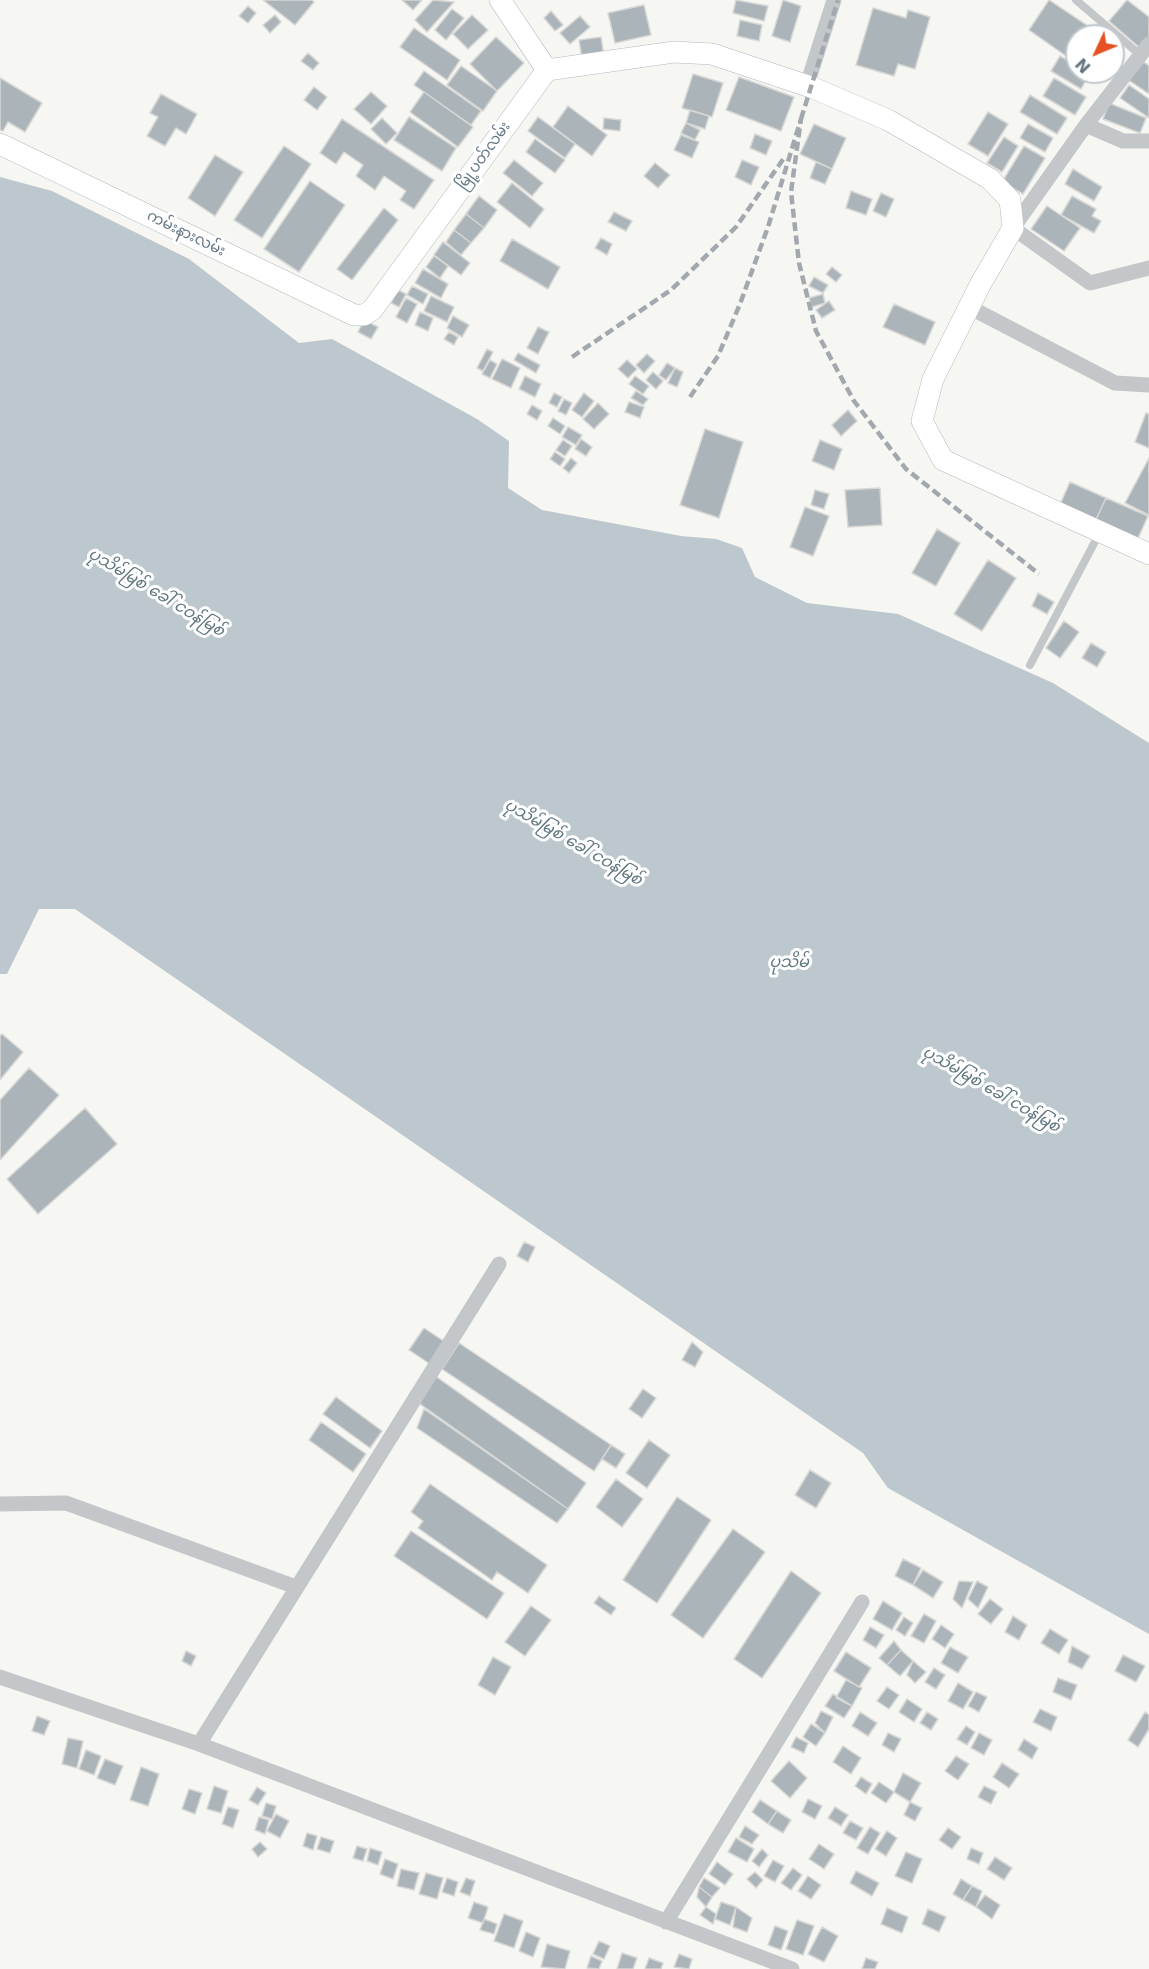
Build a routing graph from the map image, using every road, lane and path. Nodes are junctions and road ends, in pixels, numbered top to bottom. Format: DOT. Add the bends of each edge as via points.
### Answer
graph roads {
  1 [pos="500,0"];
  2 [pos="834,0"];
  3 [pos="1076,0"];
  4 [pos="1144,49"];
  5 [pos="547,70"];
  6 [pos="807,85"];
  7 [pos="1086,125"];
  8 [pos="1149,141"];
  9 [pos="0,144"];
  10 [pos="1013,228"];
  11 [pos="1149,268"];
  12 [pos="970,308"];
  13 [pos="372,310"];
  14 [pos="1149,385"];
  15 [pos="1100,533"];
  16 [pos="1149,554"];
  17 [pos="1030,665"];
  18 [pos="499,1264"];
  19 [pos="0,1504"];
  20 [pos="296,1587"];
  21 [pos="862,1602"];
  22 [pos="0,1677"];
  23 [pos="199,1744"];
  24 [pos="666,1922"];
  25 [pos="792,1969"];
  1 -- 5 [label="street"];
  2 -- 6 [label="street"];
  3 -- 4 [label="lane"];
  4 -- 7 [label="street"];
  5 -- 6 [label="street" via="674,52 703,53"];
  5 -- 13 [label="street, မြို့ပတ်လမ်း"];
  6 -- 10 [label="street" via="888,120 990,179 1010,200"];
  7 -- 8 [label="street" via="1123,141"];
  7 -- 10 [label="street"];
  9 -- 13 [label="street, ကမ်းနားလမ်း" via="354,315"];
  10 -- 11 [label="street" via="1090,283"];
  10 -- 12 [label="street"];
  12 -- 14 [label="street" via="1115,383"];
  12 -- 15 [label="street" via="933,379 922,420 943,460"];
  15 -- 16 [label="street"];
  15 -- 17 [label="lane"];
  18 -- 20 [label="street"];
  19 -- 20 [label="street" via="66,1503"];
  20 -- 23 [label="street"];
  21 -- 24 [label="street"];
  22 -- 23 [label="street"];
  23 -- 24 [label="street"];
  24 -- 25 [label="street"];
}
